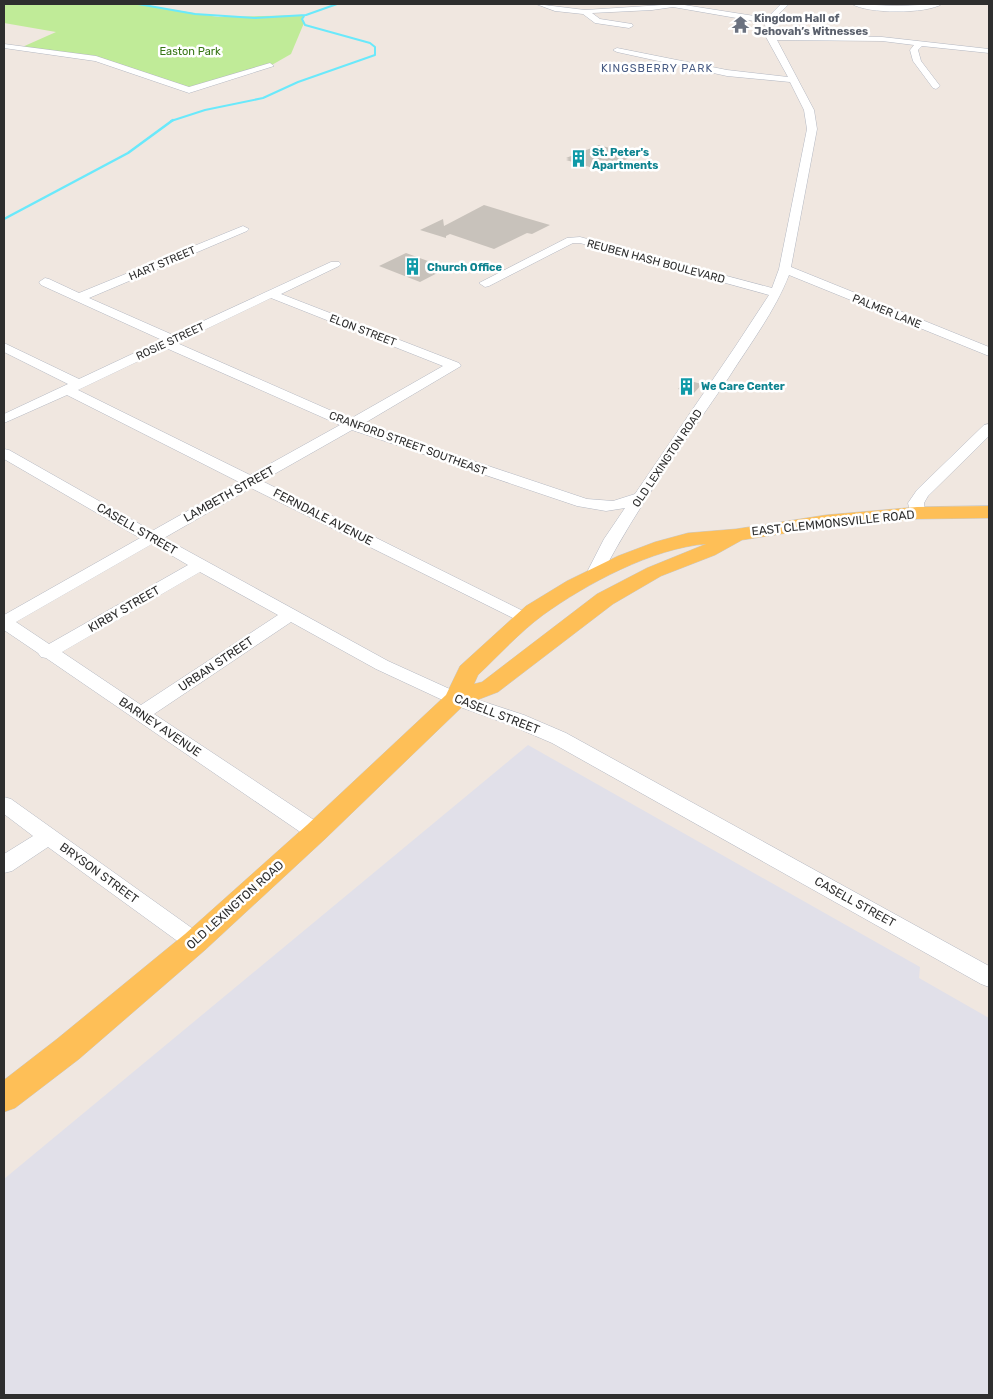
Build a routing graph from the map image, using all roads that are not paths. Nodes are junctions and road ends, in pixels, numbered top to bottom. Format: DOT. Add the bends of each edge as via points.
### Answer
graph roads {
  1 [pos="540,4"];
  2 [pos="670,4"];
  3 [pos="785,4"];
  4 [pos="856,4"];
  5 [pos="938,4"];
  6 [pos="585,12"];
  7 [pos="769,21"];
  8 [pos="629,26"];
  9 [pos="770,37"];
  10 [pos="920,43"];
  11 [pos="4,46"];
  12 [pos="20,48"];
  13 [pos="617,50"];
  14 [pos="989,51"];
  15 [pos="4,52"];
  16 [pos="644,56"];
  17 [pos="628,62"];
  18 [pos="270,66"];
  19 [pos="705,70"];
  20 [pos="690,76"];
  21 [pos="794,80"];
  22 [pos="936,86"];
  23 [pos="243,229"];
  24 [pos="336,264"];
  25 [pos="785,269"];
  26 [pos="45,282"];
  27 [pos="485,283"];
  28 [pos="776,293"];
  29 [pos="271,294"];
  30 [pos="80,298"];
  31 [pos="170,341"];
  32 [pos="4,347"];
  33 [pos="989,352"];
  34 [pos="454,366"];
  35 [pos="72,387"];
  36 [pos="4,419"];
  37 [pos="352,425"];
  38 [pos="989,428"];
  39 [pos="4,453"];
  40 [pos="252,482"];
  41 [pos="641,497"];
  42 [pos="600,507"];
  43 [pos="989,512"];
  44 [pos="917,513"];
  45 [pos="622,525"];
  46 [pos="736,534"];
  47 [pos="152,537"];
  48 [pos="200,565"];
  49 [pos="593,576"];
  50 [pos="291,614"];
  51 [pos="525,620"];
  52 [pos="4,622"];
  53 [pos="555,636"];
  54 [pos="47,653"];
  55 [pos="456,699"];
  56 [pos="141,714"];
  57 [pos="4,804"];
  58 [pos="316,832"];
  59 [pos="48,836"];
  60 [pos="4,865"];
  61 [pos="195,942"];
  62 [pos="989,977"];
  63 [pos="4,1098"];
  1 -- 6 [label="street"];
  2 -- 6 [label="street" via="652,9"];
  2 -- 7 [label="street"];
  3 -- 7 [label="street"];
  4 -- 5 [label="street" via="886,9 916,9"];
  6 -- 8 [label="street" via="598,21"];
  7 -- 9 [label="street, OLD LEXINGTON ROAD"];
  9 -- 10 [label="street" via="866,38"];
  9 -- 21 [label="street, OLD LEXINGTON ROAD"];
  10 -- 14 [label="street"];
  10 -- 22 [label="street" via="914,50 917,61"];
  11 -- 12 [label="street"];
  12 -- 15 [label="street"];
  12 -- 18 [label="street" via="96,59 189,90"];
  13 -- 16 [label="street"];
  16 -- 17 [label="street"];
  16 -- 19 [label="street"];
  19 -- 20 [label="street"];
  19 -- 21 [label="street"];
  21 -- 25 [label="street, OLD LEXINGTON ROAD" via="809,110 812,129"];
  23 -- 30 [label="street, HART STREET"];
  24 -- 29 [label="street, ROSIE STREET"];
  25 -- 28 [label="street, OLD LEXINGTON ROAD"];
  25 -- 33 [label="street, PALMER LANE"];
  26 -- 30 [label="street, CRANFORD STREET SOUTHEAST"];
  27 -- 28 [label="street, REUBEN HASH BOULEVARD" via="571,240 580,240"];
  28 -- 41 [label="street, OLD LEXINGTON ROAD"];
  29 -- 31 [label="street, ROSIE STREET"];
  29 -- 34 [label="street, ELON STREET"];
  30 -- 31 [label="street, CRANFORD STREET SOUTHEAST"];
  31 -- 35 [label="street, ROSIE STREET"];
  31 -- 37 [label="street, CRANFORD STREET SOUTHEAST"];
  32 -- 35 [label="street, FERNDALE AVENUE"];
  34 -- 37 [label="street, LAMBETH STREET"];
  35 -- 36 [label="street, ROSIE STREET"];
  35 -- 40 [label="street, FERNDALE AVENUE"];
  37 -- 40 [label="street, LAMBETH STREET"];
  37 -- 42 [label="street, CRANFORD STREET SOUTHEAST"];
  38 -- 44 [label="street" via="922,493 916,503"];
  39 -- 47 [label="street, CASELL STREET"];
  40 -- 47 [label="street, LAMBETH STREET"];
  40 -- 51 [label="street, FERNDALE AVENUE"];
  41 -- 42 [label="street, CRANFORD STREET SOUTHEAST" via="630,503"];
  41 -- 45 [label="street, OLD LEXINGTON ROAD"];
  42 -- 45 [label="street, CRANFORD STREET SOUTHEAST"];
  43 -- 44 [label="main road, EAST CLEMMONSVILLE ROAD"];
  44 -- 46 [label="main road, EAST CLEMMONSVILLE ROAD" via="826,521"];
  45 -- 49 [label="street, OLD LEXINGTON ROAD"];
  46 -- 49 [label="main road, EAST CLEMMONSVILLE ROAD" via="688,539 662,546"];
  46 -- 53 [label="main road, EAST CLEMMONSVILLE ROAD" via="708,551 629,585"];
  47 -- 48 [label="street, CASELL STREET"];
  47 -- 52 [label="street, LAMBETH STREET"];
  48 -- 50 [label="street, CASELL STREET"];
  48 -- 54 [label="street, KIRBY STREET"];
  49 -- 51 [label="main road, OLD LEXINGTON ROAD"];
  49 -- 53 [label="main road" via="579,608"];
  50 -- 55 [label="street, CASELL STREET" via="382,665"];
  50 -- 56 [label="street, URBAN STREET"];
  51 -- 55 [label="main road, OLD LEXINGTON ROAD" via="468,671"];
  52 -- 54 [label="street, BARNEY AVENUE"];
  53 -- 55 [label="main road, OLD LEXINGTON ROAD" via="490,687"];
  54 -- 56 [label="street, BARNEY AVENUE"];
  55 -- 58 [label="main road, OLD LEXINGTON ROAD"];
  55 -- 62 [label="street, CASELL STREET" via="559,738"];
  56 -- 58 [label="street, BARNEY AVENUE"];
  57 -- 59 [label="street, BRYSON STREET"];
  58 -- 61 [label="main road, OLD LEXINGTON ROAD"];
  59 -- 60 [label="street"];
  59 -- 61 [label="street, BRYSON STREET"];
  61 -- 63 [label="main road, OLD LEXINGTON ROAD" via="68,1049"];
}
